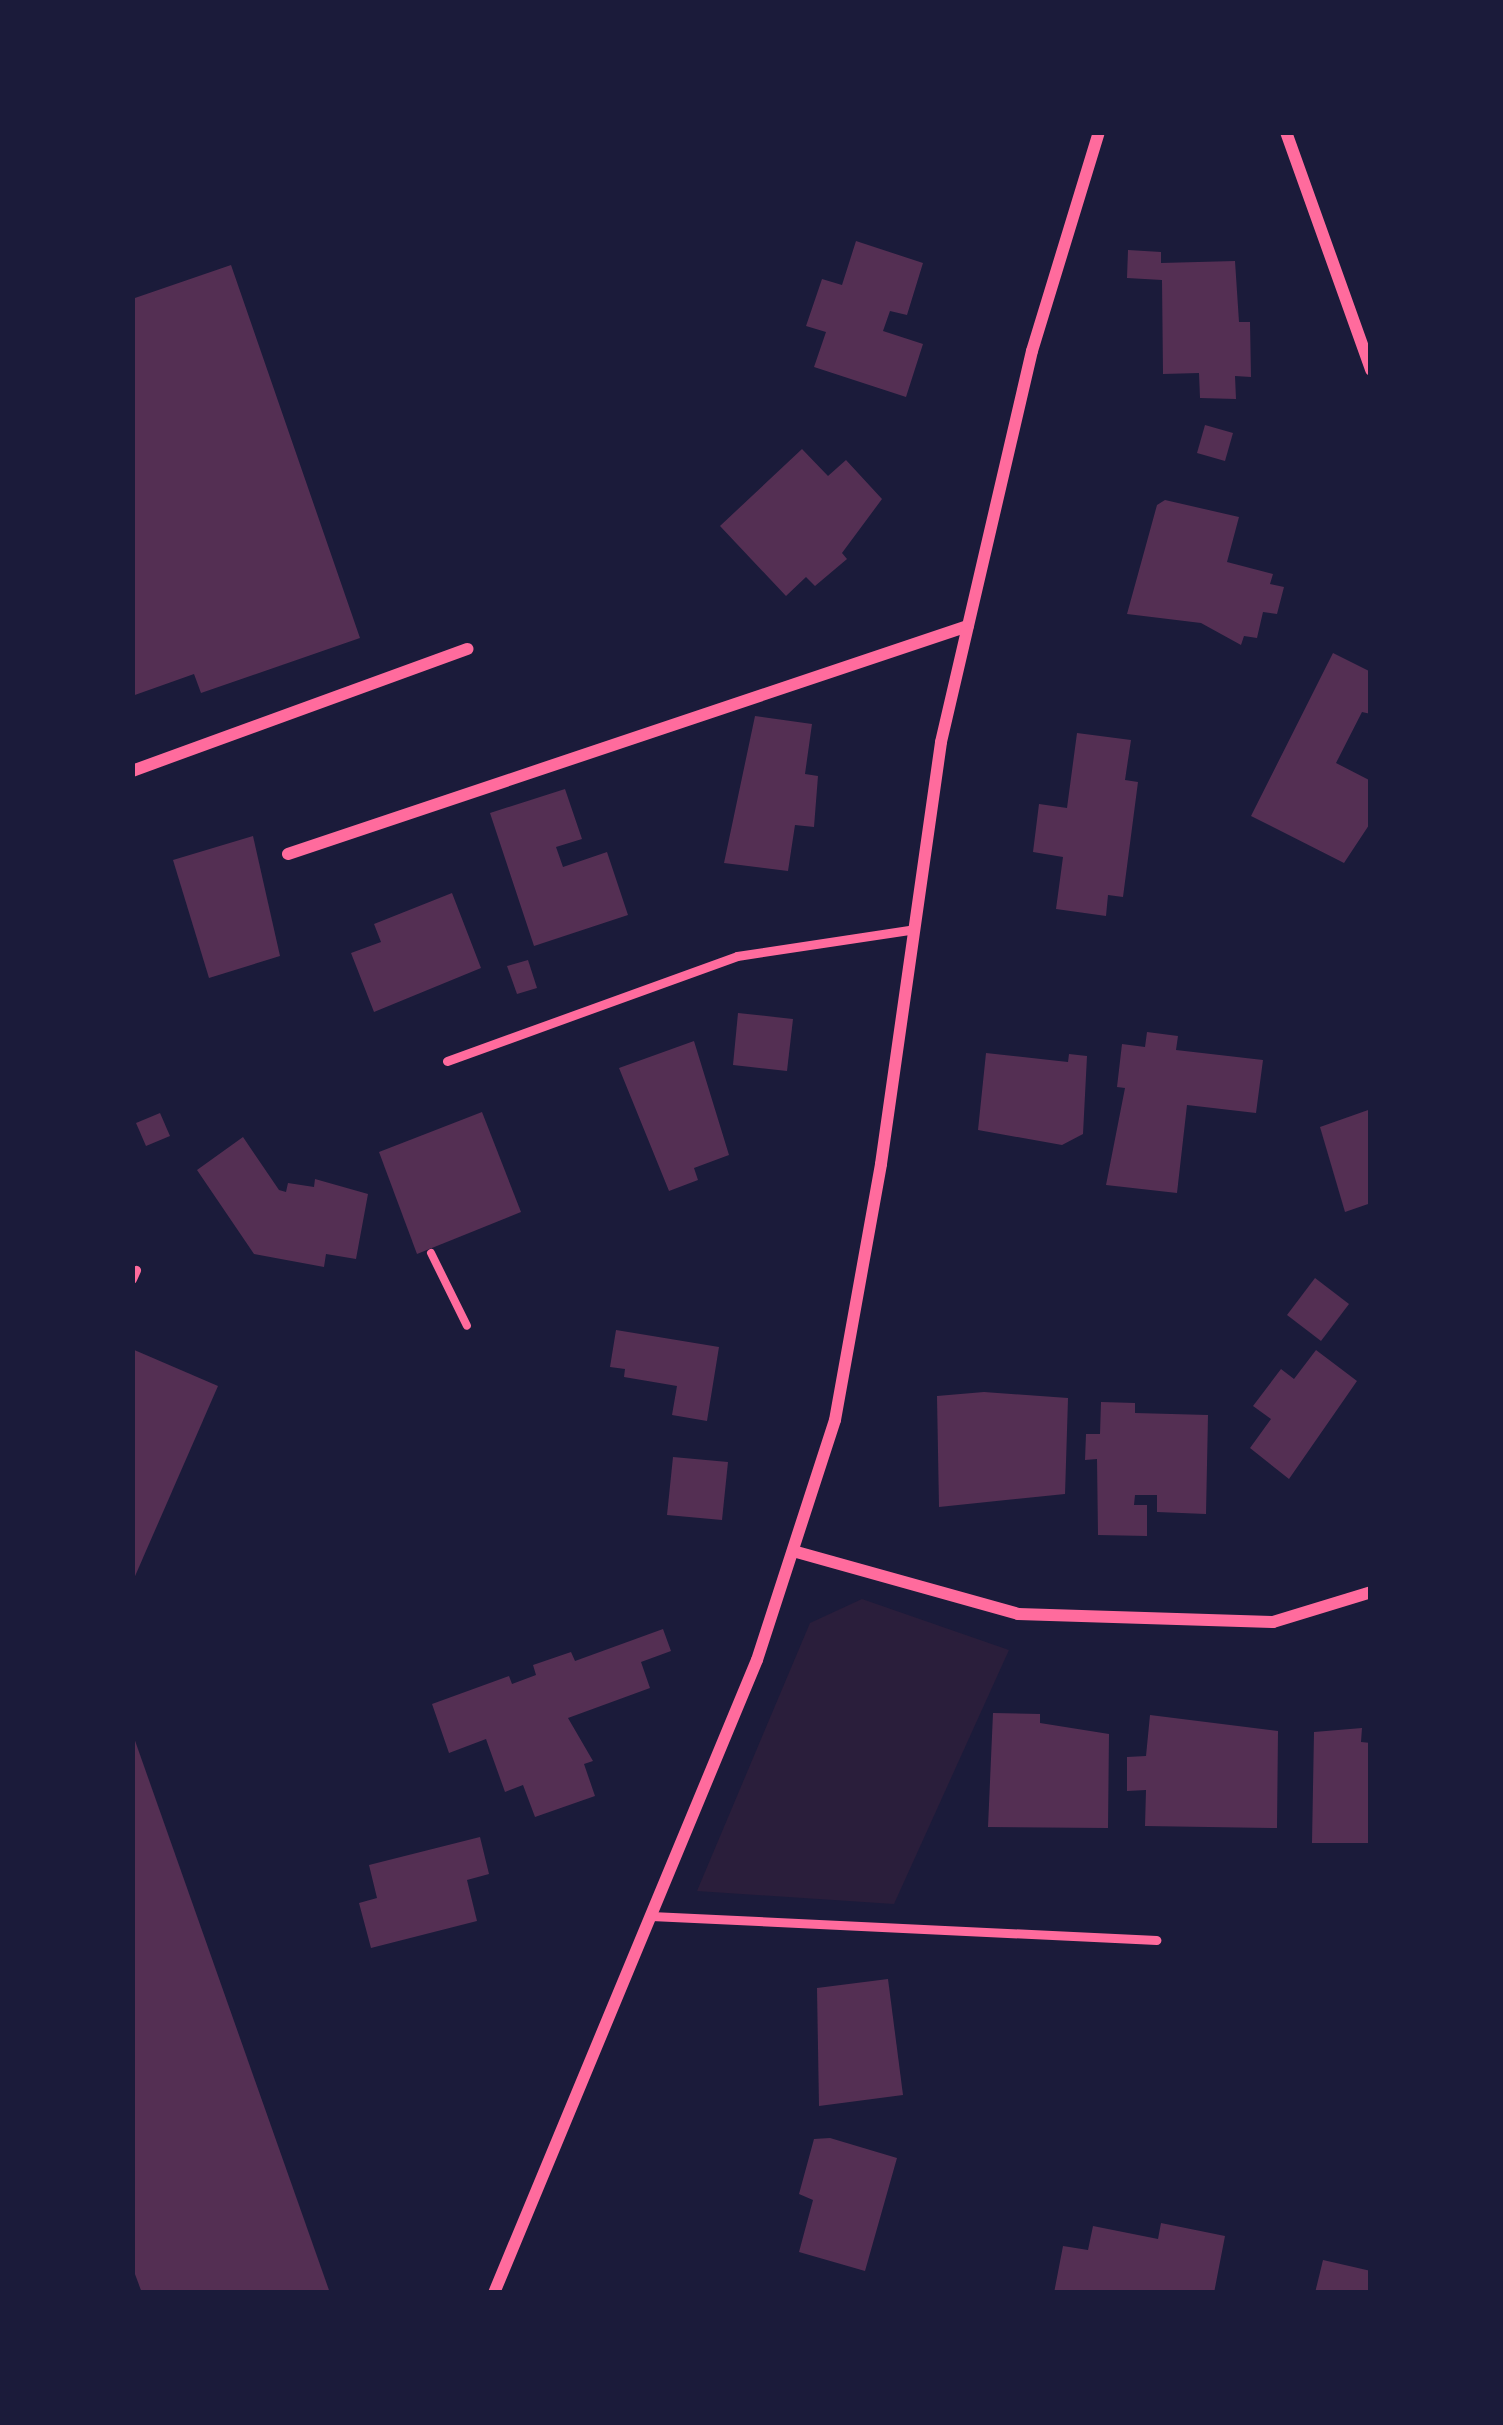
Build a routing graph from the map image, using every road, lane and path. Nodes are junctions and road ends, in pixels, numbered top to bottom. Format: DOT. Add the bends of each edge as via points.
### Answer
graph roads {
  1 [pos="1099,132"];
  2 [pos="1286,132"];
  3 [pos="1371,370"];
  4 [pos="968,626"];
  5 [pos="467,649"];
  6 [pos="132,770"];
  7 [pos="288,854"];
  8 [pos="909,930"];
  9 [pos="447,1061"];
  10 [pos="431,1253"];
  11 [pos="467,1326"];
  12 [pos="793,1551"];
  13 [pos="1371,1592"];
  14 [pos="650,1916"];
  15 [pos="1156,1940"];
  16 [pos="494,2293"];
  1 -- 4 [label="street" via="1032,351"];
  2 -- 3 [label="street"];
  4 -- 7 [label="street"];
  4 -- 8 [label="street"];
  5 -- 6 [label="street"];
  8 -- 9 [label="lane" via="737,956"];
  8 -- 12 [label="street" via="881,1164 838,1400"];
  10 -- 11 [label="path"];
  12 -- 13 [label="street" via="1018,1615 1273,1622"];
  12 -- 14 [label="street" via="757,1660"];
  14 -- 15 [label="lane"];
  14 -- 16 [label="street"];
}
